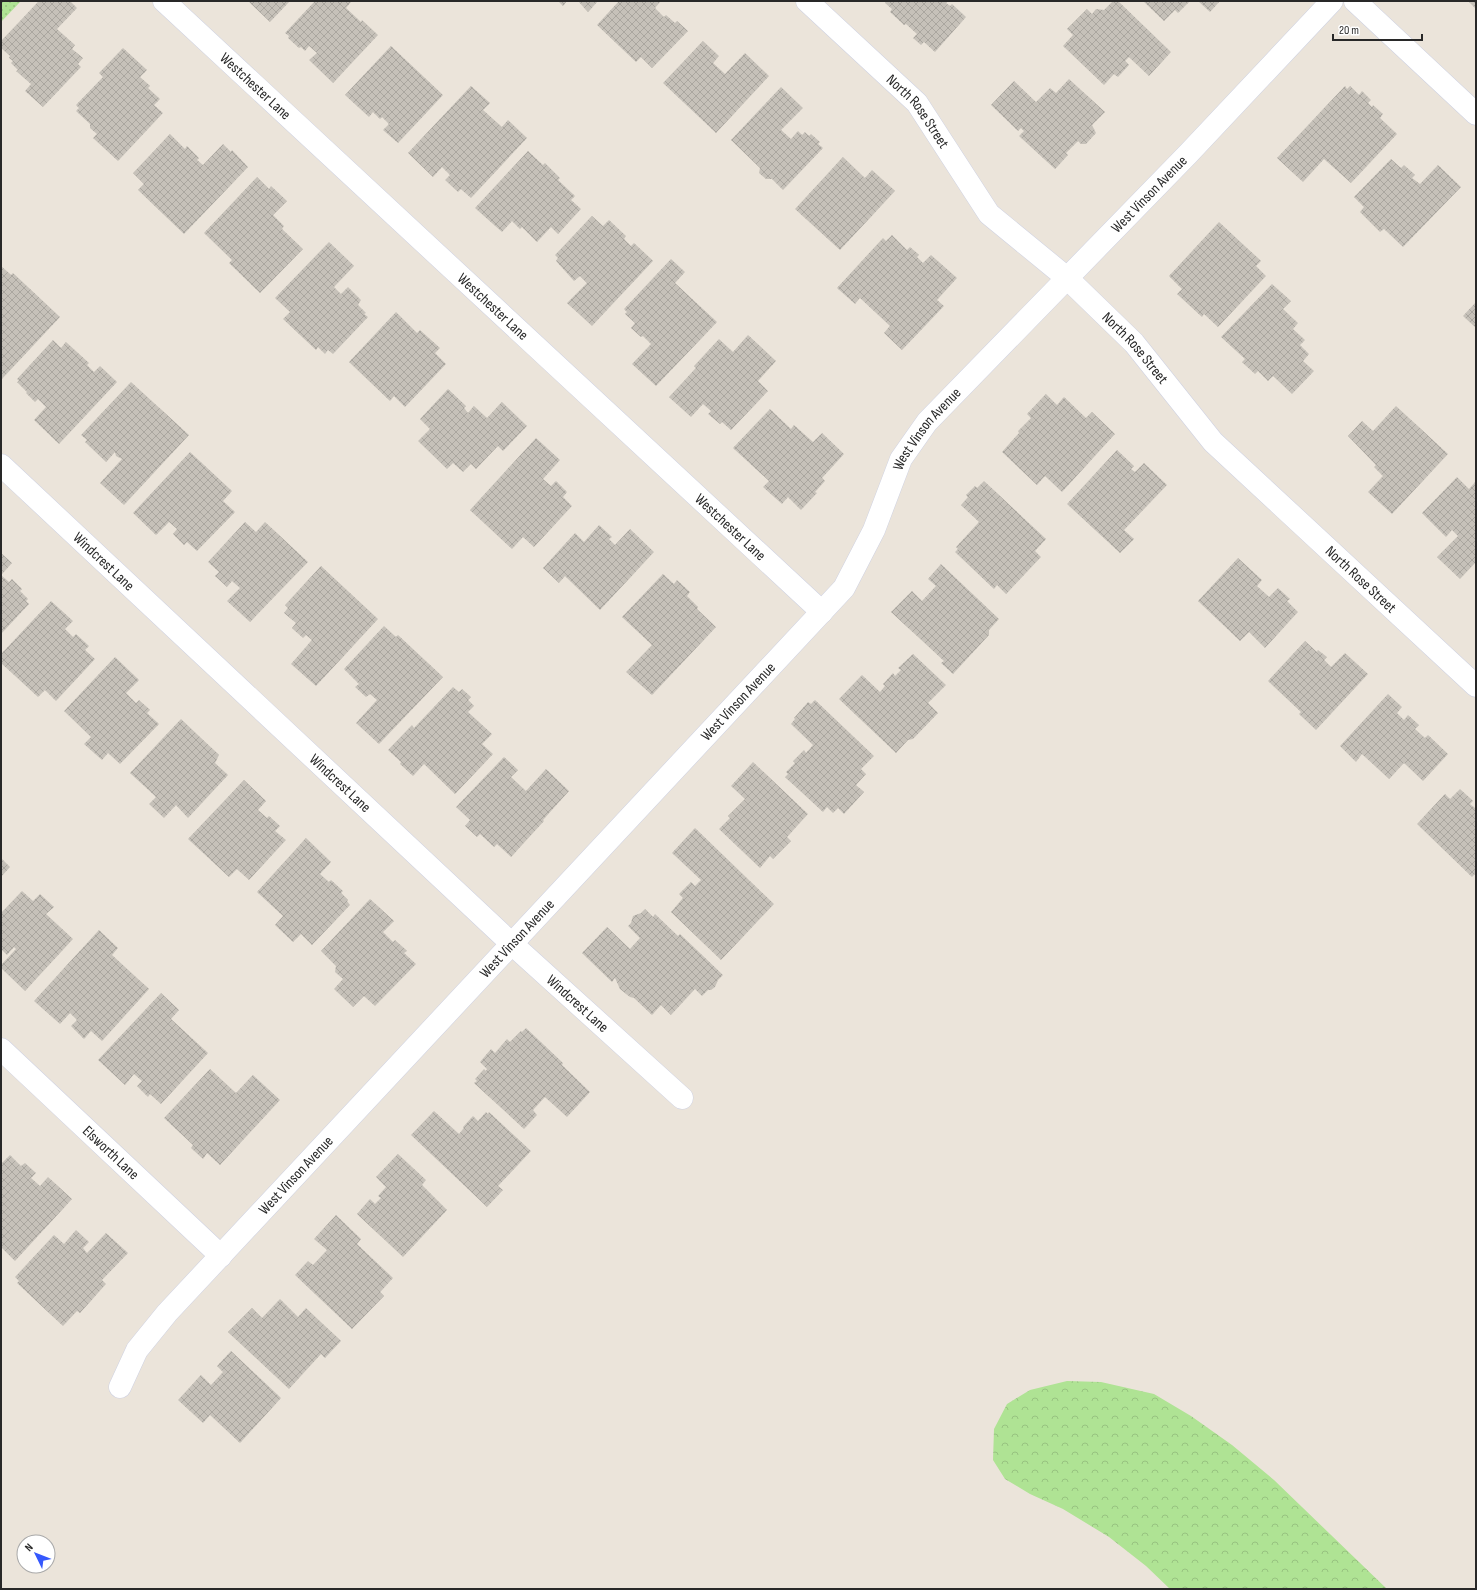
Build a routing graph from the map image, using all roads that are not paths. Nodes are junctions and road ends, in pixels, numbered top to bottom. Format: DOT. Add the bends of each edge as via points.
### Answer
graph roads {
  1 [pos="164,1"];
  2 [pos="806,1"];
  3 [pos="1332,1"];
  4 [pos="1355,1"];
  5 [pos="1476,114"];
  6 [pos="1067,278"];
  7 [pos="1,465"];
  8 [pos="822,612"];
  9 [pos="1476,686"];
  10 [pos="512,944"];
  11 [pos="1,1048"];
  12 [pos="682,1098"];
  13 [pos="221,1256"];
  14 [pos="120,1387"];
  1 -- 8 [label="street, Westchester Lane"];
  2 -- 6 [label="street, North Rose Street" via="917,103 989,214"];
  3 -- 6 [label="street, West Vinson Avenue"];
  4 -- 5 [label="street"];
  6 -- 8 [label="street, West Vinson Avenue" via="926,422 901,460 874,530 844,588"];
  6 -- 9 [label="street, North Rose Street" via="1134,343 1213,442"];
  7 -- 10 [label="street, Windcrest Lane"];
  8 -- 10 [label="street, West Vinson Avenue"];
  10 -- 12 [label="street, Windcrest Lane"];
  10 -- 13 [label="street, West Vinson Avenue"];
  11 -- 13 [label="street, Elsworth Lane"];
  13 -- 14 [label="street, West Vinson Avenue" via="137,1350"];
}
